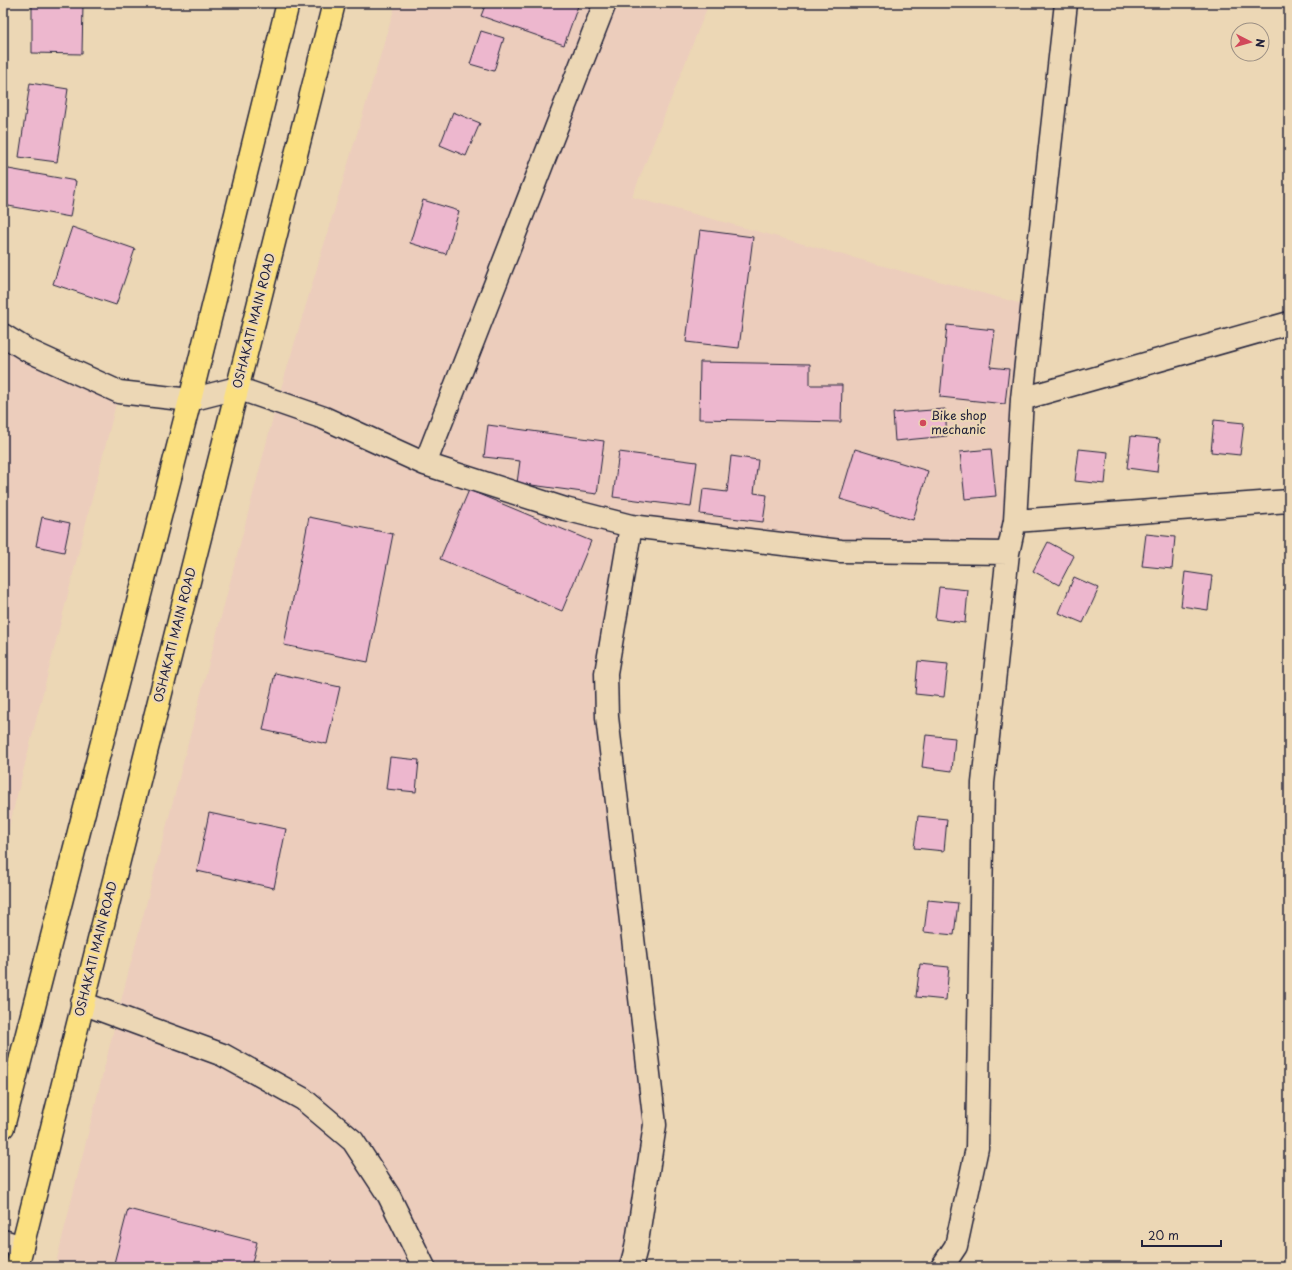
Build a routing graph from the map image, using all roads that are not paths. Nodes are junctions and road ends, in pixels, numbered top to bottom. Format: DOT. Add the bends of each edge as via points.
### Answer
graph roads {
  1 [pos="288,3"];
  2 [pos="334,3"];
  3 [pos="605,3"];
  4 [pos="1066,3"];
  5 [pos="1289,323"];
  6 [pos="3,335"];
  7 [pos="237,388"];
  8 [pos="1022,399"];
  9 [pos="190,400"];
  10 [pos="425,464"];
  11 [pos="1289,500"];
  12 [pos="1015,521"];
  13 [pos="631,526"];
  14 [pos="1008,553"];
  15 [pos="82,1002"];
  16 [pos="3,1127"];
  17 [pos="14,1252"];
  18 [pos="424,1267"];
  19 [pos="631,1267"];
  20 [pos="942,1267"];
  1 -- 9 [label="main road"];
  2 -- 7 [label="main road, OSHAKATI MAIN ROAD"];
  3 -- 10 [label="street"];
  4 -- 8 [label="street"];
  5 -- 8 [label="street"];
  6 -- 9 [label="street" via="27,350 119,392"];
  7 -- 9 [label="street"];
  7 -- 10 [label="street" via="324,418"];
  7 -- 15 [label="main road, OSHAKATI MAIN ROAD"];
  8 -- 12 [label="street"];
  9 -- 16 [label="main road"];
  10 -- 13 [label="street" via="565,509"];
  11 -- 12 [label="street"];
  12 -- 14 [label="street"];
  13 -- 14 [label="street" via="841,551"];
  13 -- 19 [label="street" via="606,672 606,717 655,1125"];
  14 -- 20 [label="street" via="983,783 977,1148 956,1246"];
  15 -- 17 [label="main road, OSHAKATI MAIN ROAD"];
  15 -- 18 [label="street" via="223,1055 303,1099 353,1141 389,1196"];
}
